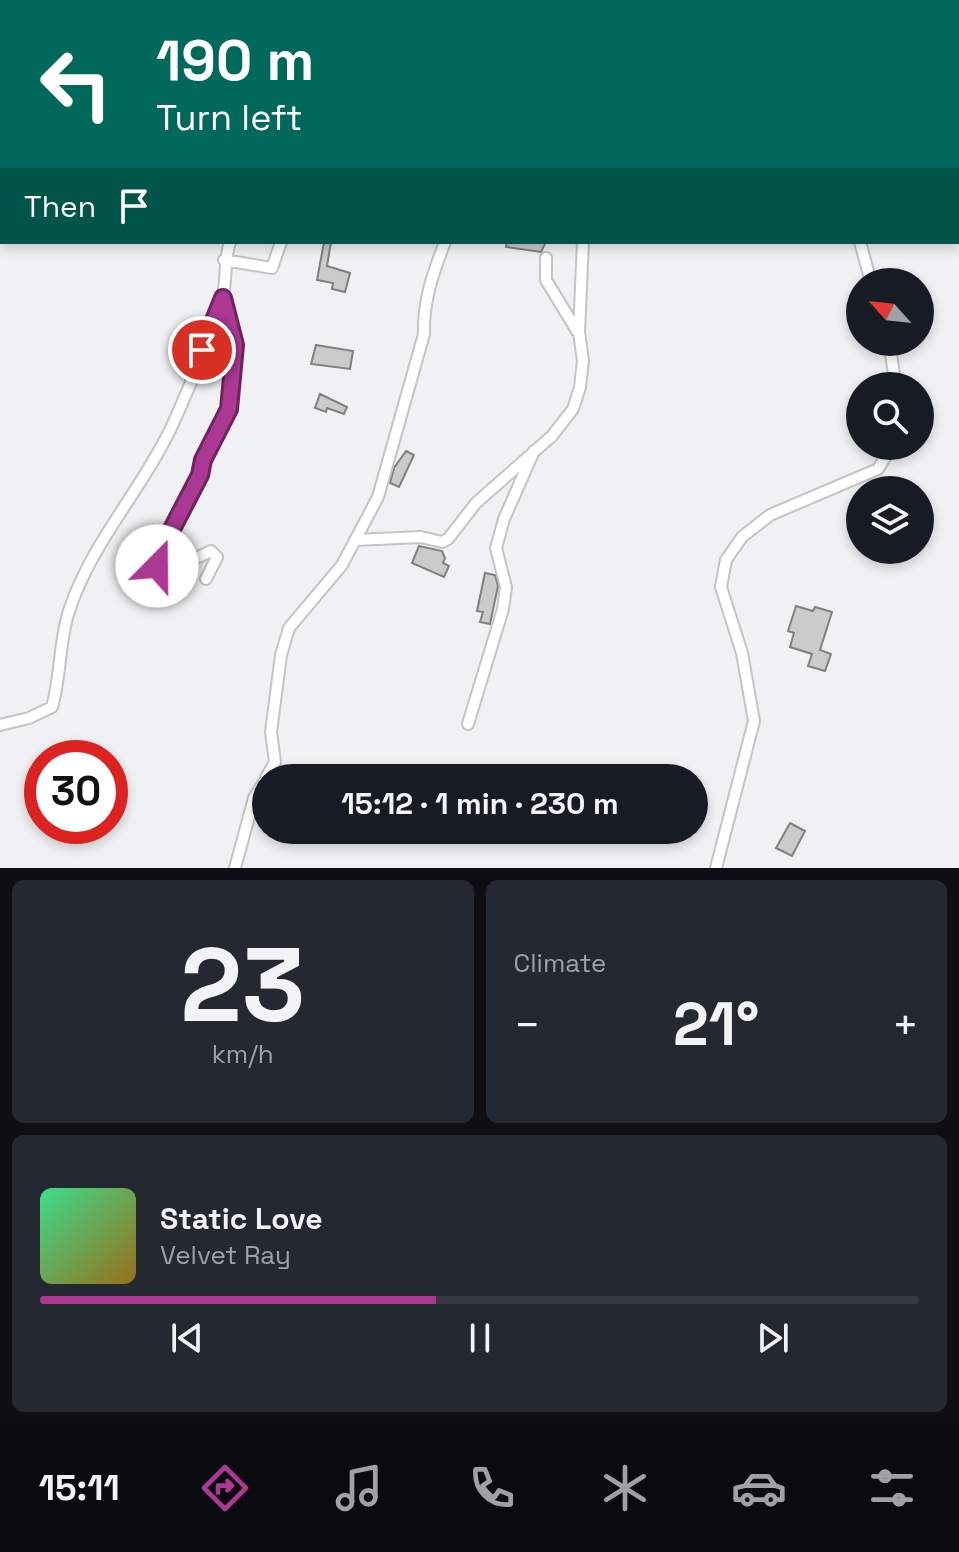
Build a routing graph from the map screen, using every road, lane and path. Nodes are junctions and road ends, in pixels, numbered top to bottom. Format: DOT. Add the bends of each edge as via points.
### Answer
graph roads {
  1 [pos="229,244"];
  2 [pos="280,244"];
  3 [pos="444,244"];
  4 [pos="583,244"];
  5 [pos="861,244"];
  6 [pos="546,258"];
  7 [pos="224,260"];
  8 [pos="867,268"];
  9 [pos="223,298"];
  10 [pos="579,332"];
  11 [pos="535,449"];
  12 [pos="883,460"];
  13 [pos="355,540"];
  14 [pos="206,579"];
  15 [pos="468,724"];
  16 [pos="0,725"];
  17 [pos="274,764"];
  18 [pos="252,805"];
  19 [pos="235,868"];
  20 [pos="716,868"];
  1 -- 7 [label="street"];
  2 -- 7 [label="street" via="272,268"];
  3 -- 13 [label="street" via="428,287 424,334 384,484"];
  4 -- 10 [label="street"];
  5 -- 8 [label="street"];
  6 -- 10 [label="street" via="546,280"];
  7 -- 9 [label="street"];
  9 -- 14 [label="street" via="235,345 229,409 157,566 167,572 211,551 217,557"];
  9 -- 16 [label="street" via="171,428 103,538 68,613 52,707"];
  10 -- 11 [label="street" via="583,361 573,409"];
  11 -- 13 [label="street" via="442,542 421,537"];
  11 -- 15 [label="street" via="496,548 506,587 503,609"];
  12 -- 20 [label="street" via="878,469 770,515 742,537 726,560 721,587 742,653 754,721"];
  13 -- 17 [label="street" via="342,565 289,628 271,732"];
  18 -- 19 [label="street"];
}
